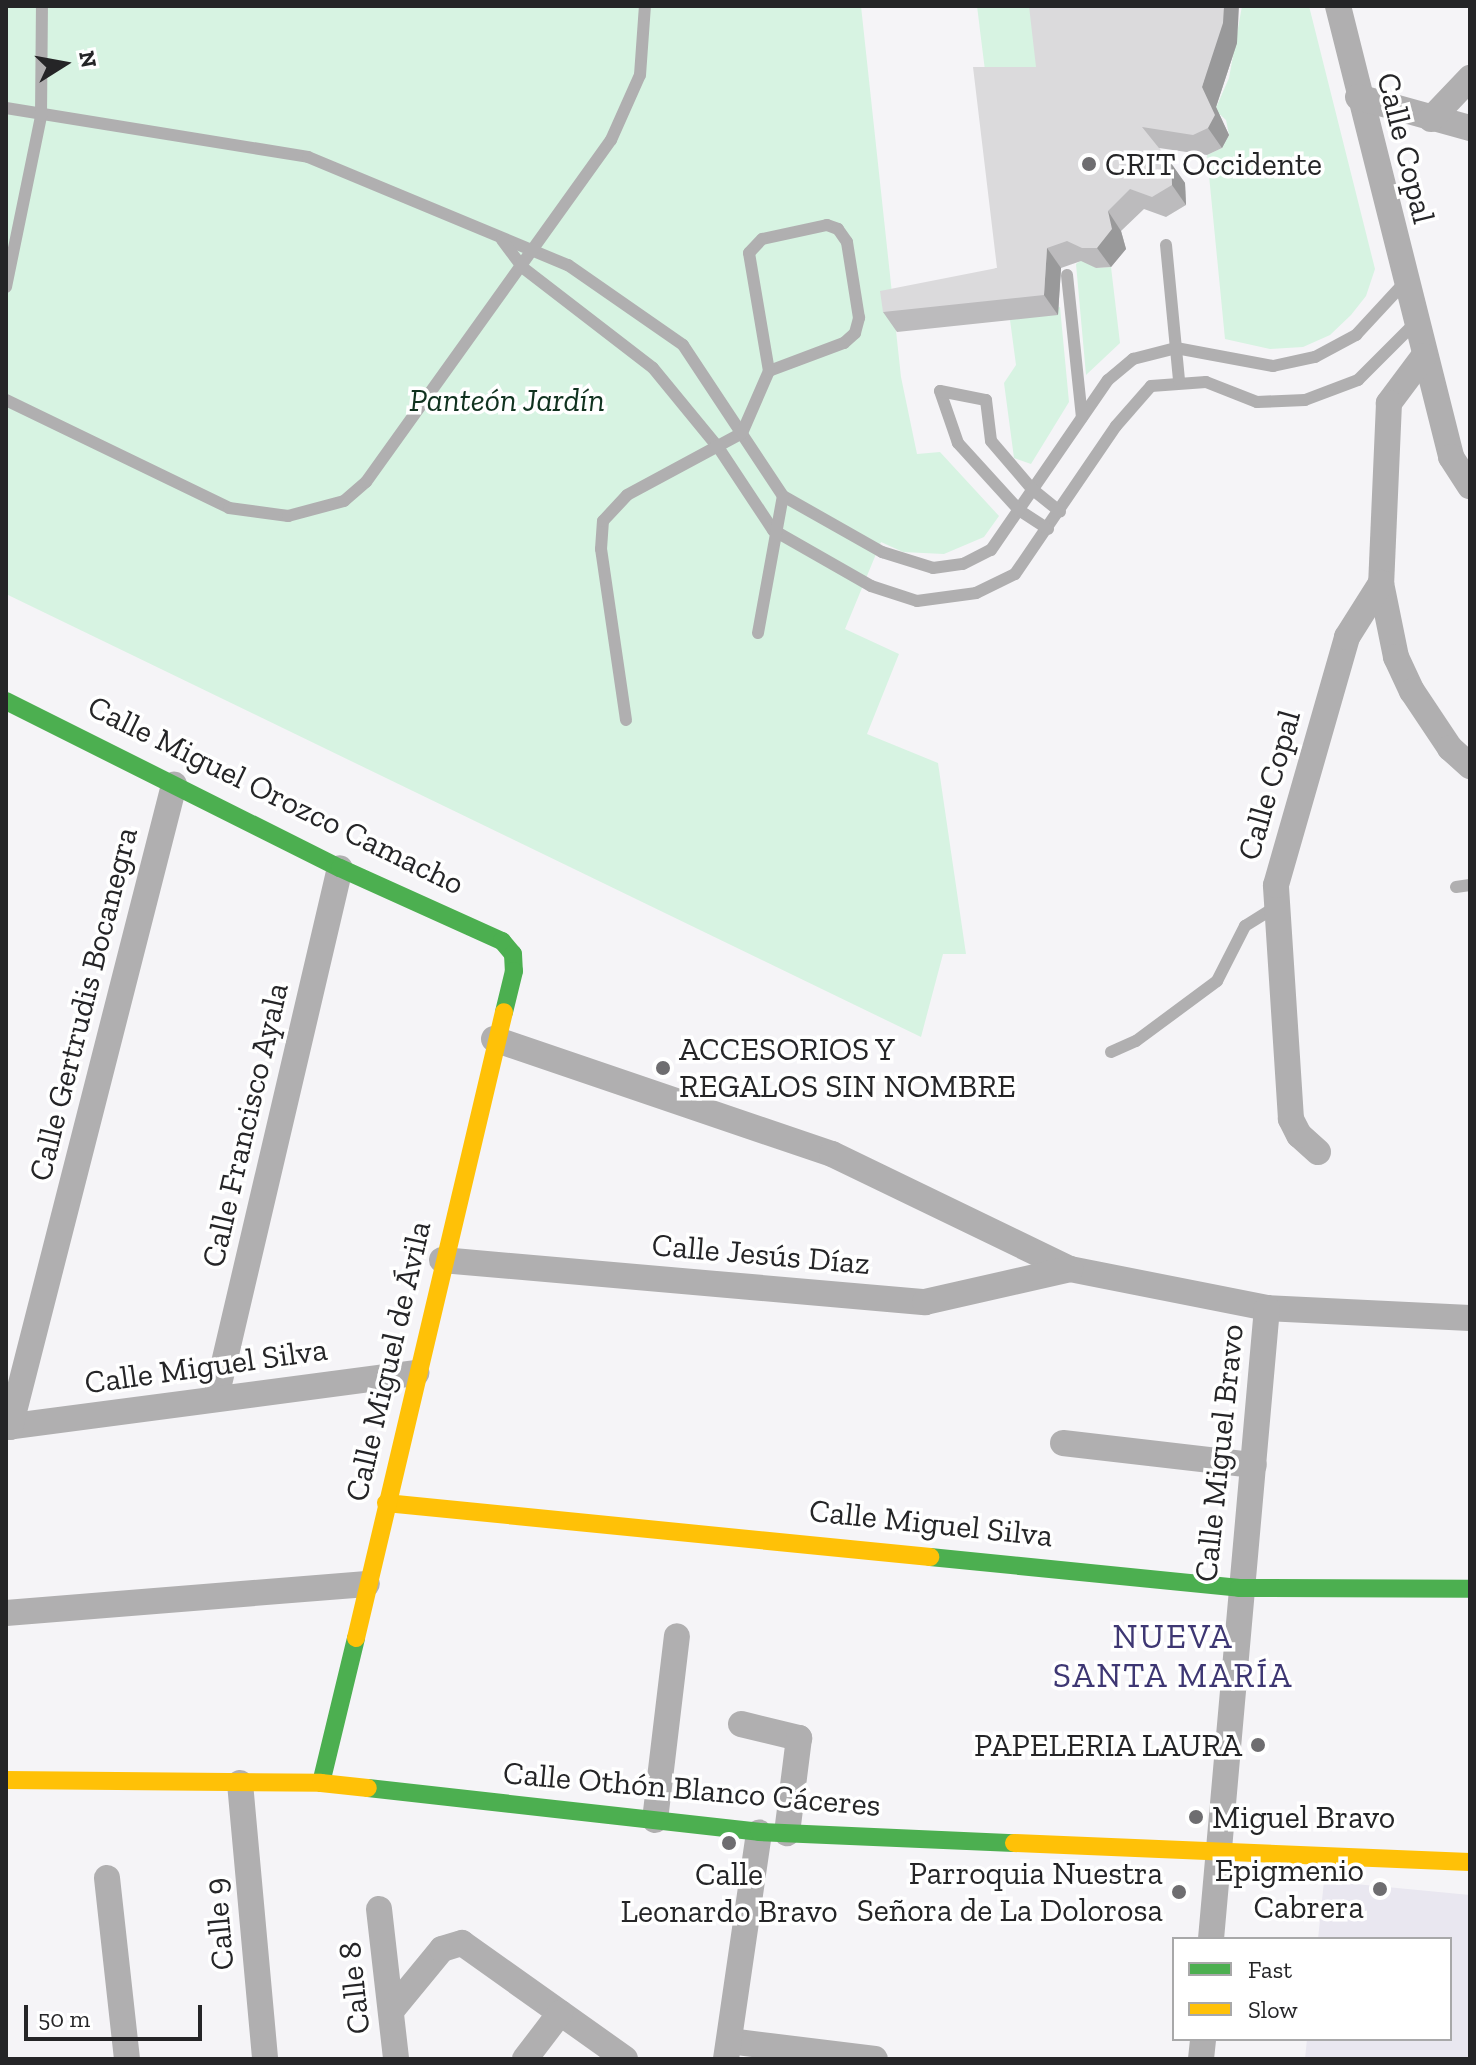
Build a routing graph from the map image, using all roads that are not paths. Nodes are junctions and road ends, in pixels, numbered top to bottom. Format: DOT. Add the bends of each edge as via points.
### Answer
graph roads {
  1 [pos="42,6"];
  2 [pos="645,6"];
  3 [pos="1338,6"];
  4 [pos="1470,78"];
  5 [pos="1358,97"];
  6 [pos="6,108"];
  7 [pos="41,116"];
  8 [pos="1431,119"];
  9 [pos="1470,128"];
  10 [pos="502,240"];
  11 [pos="1166,245"];
  12 [pos="534,248"];
  13 [pos="522,267"];
  14 [pos="1067,275"];
  15 [pos="1405,282"];
  16 [pos="6,287"];
  17 [pos="1415,323"];
  18 [pos="1176,348"];
  19 [pos="1424,356"];
  20 [pos="769,371"];
  21 [pos="1179,381"];
  22 [pos="6,400"];
  23 [pos="1082,417"];
  24 [pos="742,433"];
  25 [pos="718,447"];
  26 [pos="1470,486"];
  27 [pos="1032,489"];
  28 [pos="783,496"];
  29 [pos="1019,510"];
  30 [pos="1060,512"];
  31 [pos="1048,529"];
  32 [pos="773,530"];
  33 [pos="1381,583"];
  34 [pos="758,633"];
  35 [pos="6,701"];
  36 [pos="626,720"];
  37 [pos="1470,766"];
  38 [pos="174,785"];
  39 [pos="340,868"];
  40 [pos="1470,885"];
  41 [pos="1456,887"];
  42 [pos="1277,906"];
  43 [pos="513,954"];
  44 [pos="494,1039"];
  45 [pos="1111,1052"];
  46 [pos="1318,1152"];
  47 [pos="442,1260"];
  48 [pos="1070,1269"];
  49 [pos="1267,1308"];
  50 [pos="1470,1318"];
  51 [pos="416,1373"];
  52 [pos="216,1397"];
  53 [pos="8,1427"];
  54 [pos="1063,1443"];
  55 [pos="1254,1465"];
  56 [pos="386,1503"];
  57 [pos="367,1584"];
  58 [pos="1239,1588"];
  59 [pos="1470,1589"];
  60 [pos="6,1613"];
  61 [pos="677,1636"];
  62 [pos="741,1724"];
  63 [pos="6,1780"];
  64 [pos="240,1783"];
  65 [pos="321,1783"];
  66 [pos="655,1820"];
  67 [pos="759,1832"];
  68 [pos="787,1833"];
  69 [pos="1219,1849"];
  70 [pos="1470,1862"];
  71 [pos="107,1878"];
  72 [pos="379,1909"];
  73 [pos="1211,1937"];
  74 [pos="391,2011"];
  75 [pos="560,2013"];
  76 [pos="727,2050"];
  77 [pos="127,2059"];
  78 [pos="265,2059"];
  79 [pos="396,2059"];
  80 [pos="525,2059"];
  81 [pos="625,2059"];
  82 [pos="875,2059"];
  1 -- 7 [label="lane"];
  2 -- 12 [label="lane" via="646,47 631,101 611,140"];
  3 -- 5 [label="street, Calle Copal"];
  4 -- 8 [label="street"];
  5 -- 8 [label="street"];
  5 -- 15 [label="street, Calle Copal"];
  6 -- 7 [label="lane"];
  7 -- 10 [label="lane" via="308,157"];
  7 -- 16 [label="lane"];
  8 -- 9 [label="street"];
  10 -- 12 [label="lane"];
  10 -- 13 [label="lane"];
  11 -- 18 [label="lane"];
  12 -- 13 [label="lane"];
  12 -- 24 [label="lane" via="675,338"];
  13 -- 22 [label="lane" via="366,482 344,501 318,512 259,515 229,508"];
  13 -- 25 [label="lane" via="653,368"];
  14 -- 23 [label="lane"];
  15 -- 17 [label="street, Calle Copal"];
  15 -- 18 [label="lane" via="1356,335 1315,357 1273,366"];
  17 -- 19 [label="street, Calle Copal"];
  17 -- 21 [label="lane" via="1358,380 1305,400 1257,402 1206,382"];
  18 -- 21 [label="lane"];
  18 -- 23 [label="lane" via="1142,354 1116,370"];
  19 -- 26 [label="street, Calle Copal" via="1455,470"];
  19 -- 33 [label="street" via="1389,403"];
  20 -- 20 [label="lane" via="844,343 855,333 859,318 847,242 838,229 827,225 762,239 749,253"];
  20 -- 24 [label="lane"];
  21 -- 30 [label="lane" via="1151,386 1136,399"];
  23 -- 27 [label="lane"];
  24 -- 25 [label="lane"];
  24 -- 28 [label="lane"];
  25 -- 32 [label="lane"];
  25 -- 36 [label="lane" via="627,495 603,521 601,549"];
  27 -- 29 [label="lane"];
  27 -- 29 [label="lane" via="991,441 986,400 940,391 958,443"];
  27 -- 30 [label="lane"];
  28 -- 29 [label="lane" via="882,552 933,568 977,559 991,550"];
  28 -- 32 [label="lane"];
  29 -- 31 [label="lane"];
  30 -- 31 [label="lane"];
  31 -- 32 [label="lane" via="1015,574 976,593 933,602 871,586"];
  32 -- 34 [label="lane"];
  33 -- 37 [label="street" via="1396,657 1412,691 1450,748"];
  33 -- 42 [label="street, Calle Copal" via="1347,637 1279,869"];
  35 -- 38 [label="street, Calle Miguel Orozco Camacho"];
  38 -- 39 [label="street, Calle Miguel Orozco Camacho"];
  38 -- 53 [label="street, Calle Gertrudis Bocanegra"];
  39 -- 43 [label="street, Calle Miguel Orozco Camacho" via="502,941"];
  39 -- 52 [label="street, Calle Francisco Ayala"];
  40 -- 41 [label="lane"];
  42 -- 45 [label="lane" via="1245,926 1217,981 1136,1041"];
  42 -- 46 [label="street, Calle Copal" via="1291,1119"];
  43 -- 44 [label="street, Calle Miguel de Ávila" via="514,971"];
  44 -- 47 [label="street, Calle Miguel de Ávila"];
  44 -- 48 [label="street" via="832,1154"];
  47 -- 48 [label="street, Calle Jesús Díaz" via="925,1302"];
  47 -- 51 [label="street, Calle Miguel de Ávila"];
  48 -- 49 [label="street"];
  49 -- 50 [label="street"];
  49 -- 55 [label="street, Calle Miguel Bravo"];
  51 -- 52 [label="street, Calle Miguel Silva"];
  51 -- 56 [label="street, Calle Miguel de Ávila"];
  52 -- 53 [label="street, Calle Miguel Silva"];
  54 -- 55 [label="street"];
  55 -- 58 [label="street, Calle Miguel Bravo"];
  56 -- 57 [label="street, Calle Miguel de Ávila"];
  56 -- 58 [label="street, Calle Miguel Silva"];
  57 -- 60 [label="street"];
  57 -- 65 [label="street, Calle Miguel de Ávila"];
  58 -- 59 [label="street, Calle Miguel Silva"];
  58 -- 69 [label="street, Calle Miguel Bravo"];
  61 -- 66 [label="street"];
  62 -- 68 [label="street" via="799,1738"];
  63 -- 64 [label="street, Calle Othón Blanco Cáceres"];
  64 -- 65 [label="street, Calle Othón Blanco Cáceres"];
  64 -- 78 [label="street, Calle 9"];
  65 -- 66 [label="street, Calle Othón Blanco Cáceres"];
  66 -- 67 [label="street, Calle Othón Blanco Cáceres"];
  67 -- 68 [label="street, Calle Othón Blanco Cáceres"];
  67 -- 76 [label="street"];
  68 -- 69 [label="street, Calle Othón Blanco Cáceres"];
  69 -- 70 [label="street, Calle Othón Blanco Cáceres"];
  69 -- 73 [label="street, Calle Miguel Bravo"];
  71 -- 77 [label="street"];
  72 -- 74 [label="street, Calle 8"];
  74 -- 75 [label="street" via="442,1949 455,1943 470,1947"];
  74 -- 79 [label="street, Calle 8"];
  75 -- 80 [label="street"];
  75 -- 81 [label="street"];
  76 -- 82 [label="street"];
}
